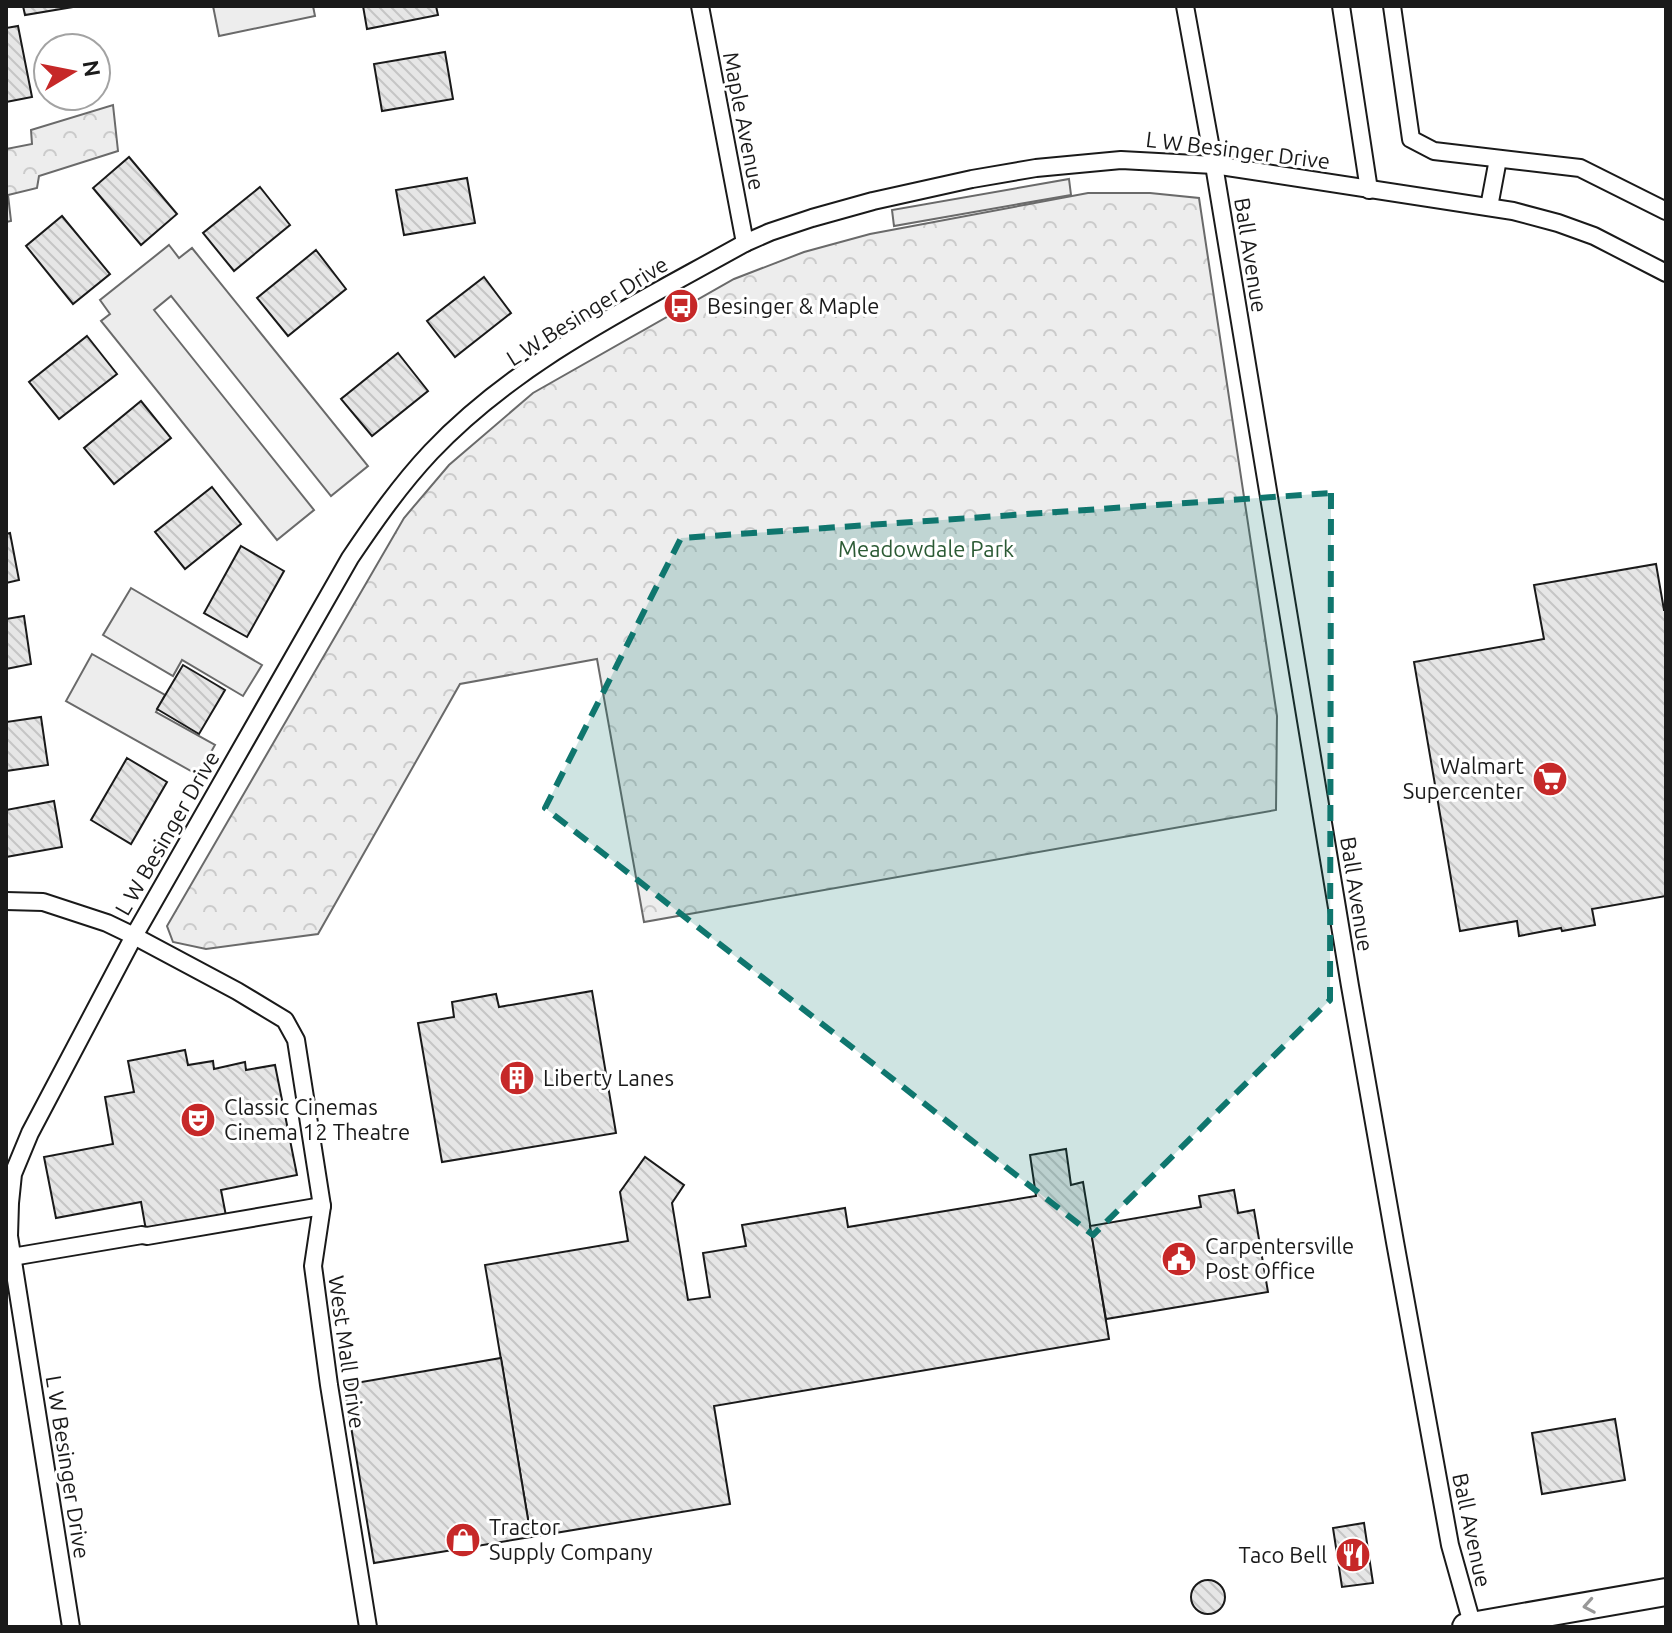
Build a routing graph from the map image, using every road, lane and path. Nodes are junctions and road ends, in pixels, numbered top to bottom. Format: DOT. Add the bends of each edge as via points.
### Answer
graph roads {
  1 [pos="700,6"];
  2 [pos="1185,6"];
  3 [pos="1341,6"];
  4 [pos="1392,6"];
  5 [pos="1498,159"];
  6 [pos="1214,165"];
  7 [pos="1369,190"];
  8 [pos="1489,207"];
  9 [pos="1666,211"];
  10 [pos="745,243"];
  11 [pos="1666,273"];
  12 [pos="6,901"];
  13 [pos="134,936"];
  14 [pos="322,1206"];
  15 [pos="12,1257"];
  16 [pos="1666,1592"];
  17 [pos="71,1627"];
  18 [pos="368,1627"];
  19 [pos="1470,1627"];
  1 -- 10 [label="street, Maple Avenue"];
  2 -- 6 [label="street, Ball Avenue"];
  3 -- 7 [label="street"];
  4 -- 5 [label="street" via="1411,139 1434,151"];
  5 -- 8 [label="street"];
  5 -- 9 [label="street" via="1580,168"];
  6 -- 7 [label="street, L W Besinger Drive"];
  6 -- 10 [label="street, L W Besinger Drive" via="1121,160 1036,168 873,201"];
  6 -- 19 [label="street, Ball Avenue" via="1395,1242"];
  7 -- 8 [label="street, L W Besinger Drive"];
  8 -- 11 [label="street, L W Besinger Drive" via="1570,227"];
  10 -- 13 [label="street, L W Besinger Drive" via="556,351 433,450 350,558"];
  12 -- 13 [label="street, West Mall Drive" via="43,902"];
  13 -- 14 [label="street, West Mall Drive" via="285,1020 296,1040"];
  13 -- 15 [label="street, L W Besinger Drive" via="13,1174"];
  14 -- 15 [label="street"];
  14 -- 18 [label="street, West Mall Drive" via="313,1266"];
  15 -- 17 [label="street, L W Besinger Drive"];
  16 -- 19 [label="main road, one-way"];
}
